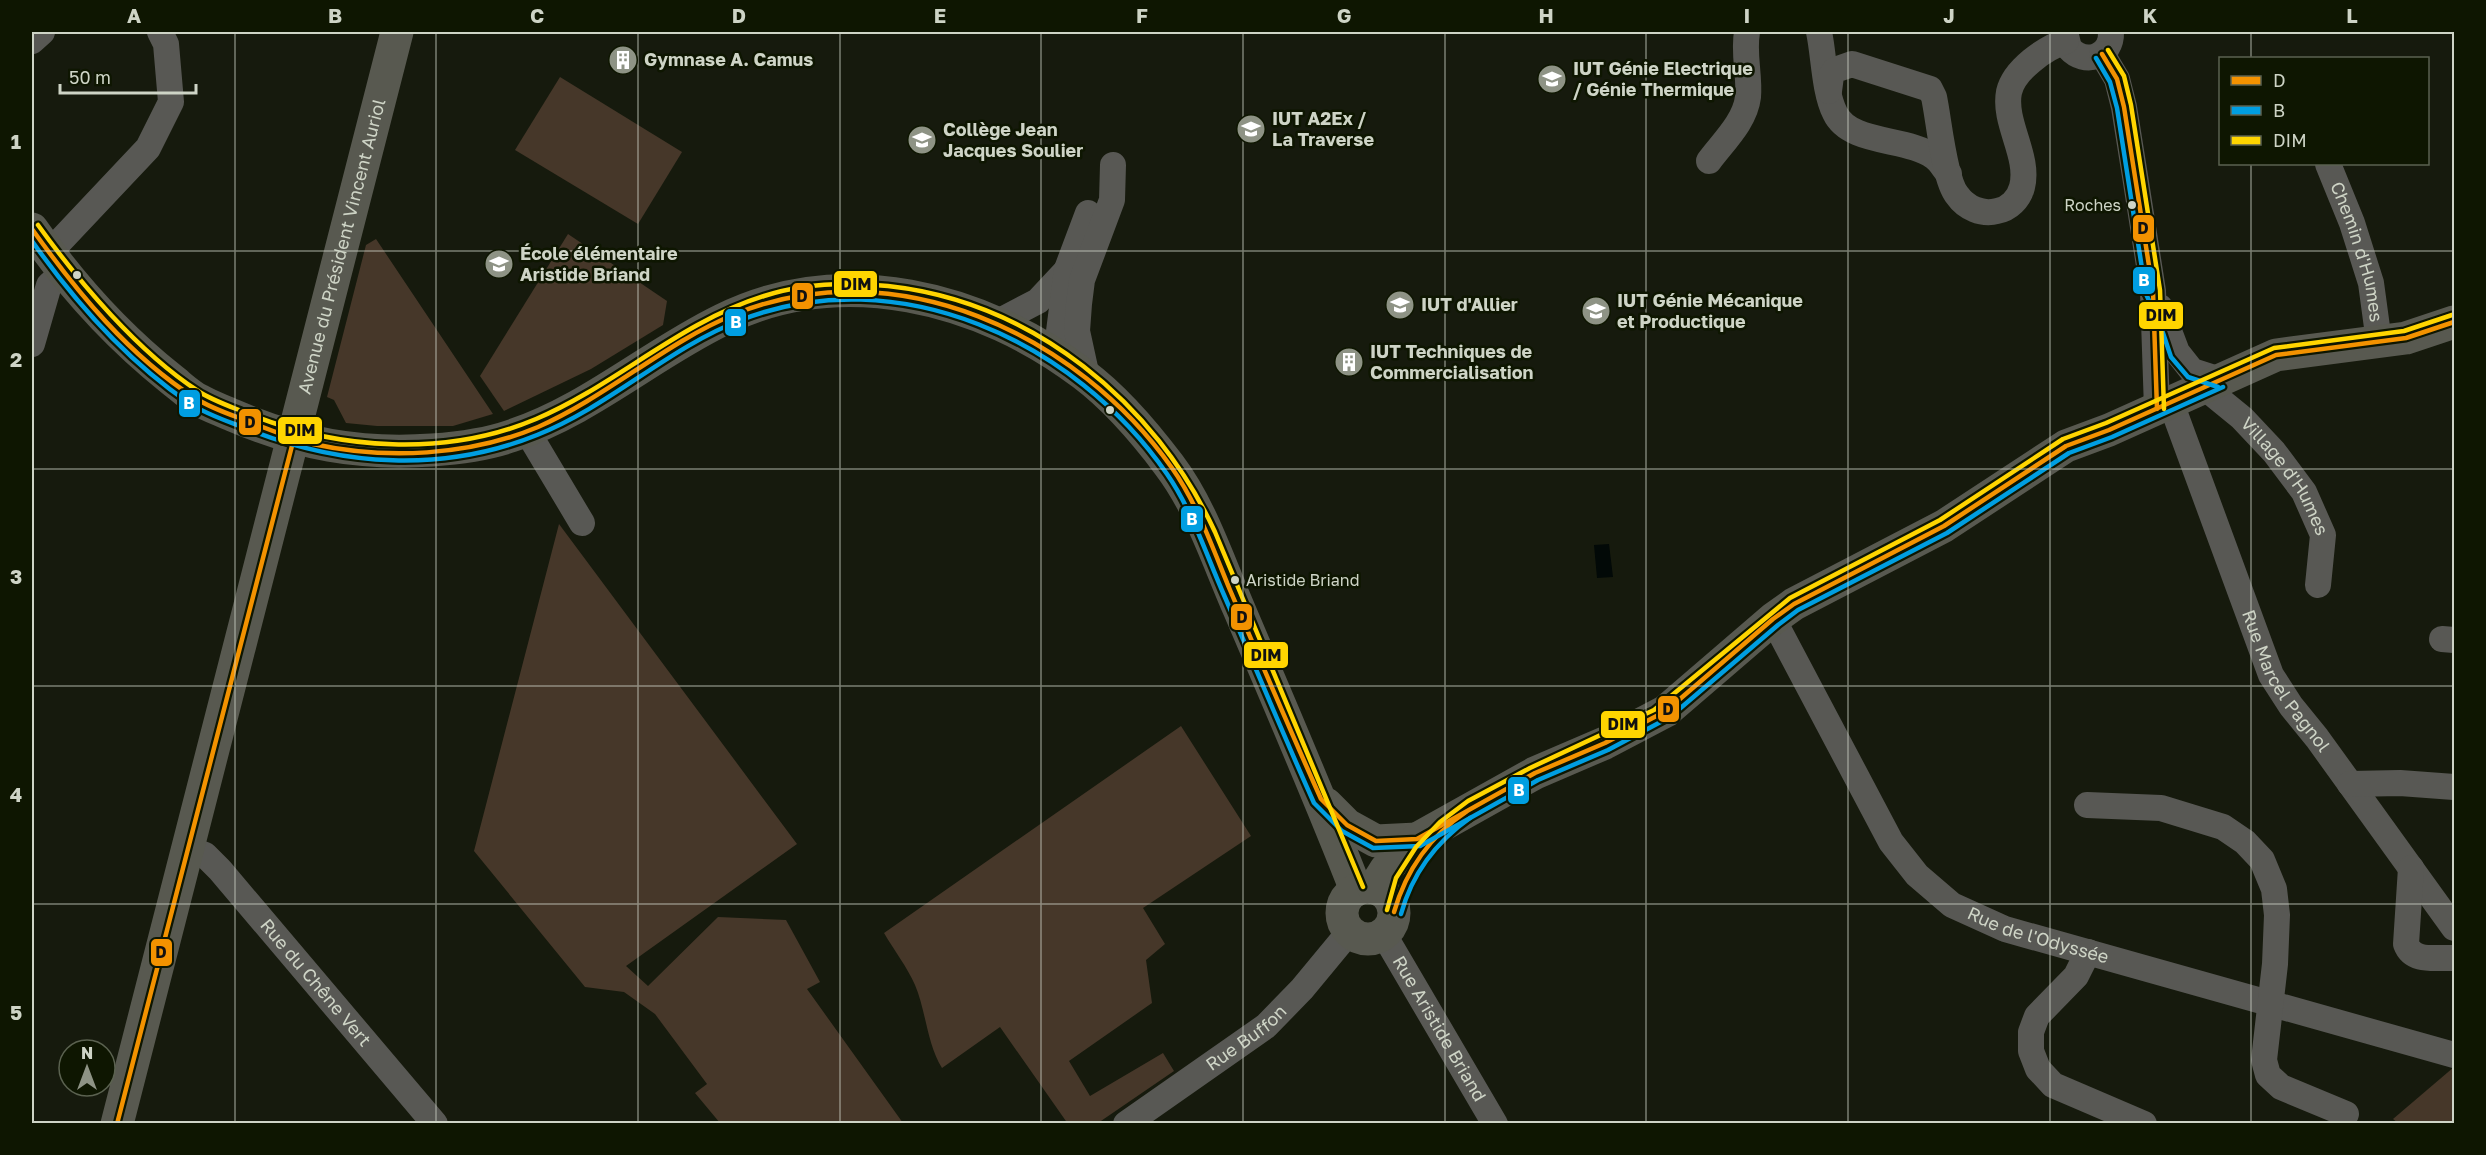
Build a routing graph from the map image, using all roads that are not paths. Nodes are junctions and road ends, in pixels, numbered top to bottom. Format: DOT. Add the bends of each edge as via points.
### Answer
graph roads {
  1 [pos="42,32"];
  2 [pos="160,32"];
  3 [pos="397,32"];
  4 [pos="1747,32"];
  5 [pos="2066,36"];
  6 [pos="1820,37"];
  7 [pos="32,40"];
  8 [pos="2106,43"];
  9 [pos="1852,64"];
  10 [pos="1829,91"];
  11 [pos="1709,161"];
  12 [pos="2328,165"];
  13 [pos="1949,174"];
  14 [pos="48,251"];
  15 [pos="1067,269"];
  16 [pos="2152,291"];
  17 [pos="2454,322"];
  18 [pos="996,323"];
  19 [pos="2379,342"];
  20 [pos="32,344"];
  21 [pos="1056,355"];
  22 [pos="1087,377"];
  23 [pos="2212,384"];
  24 [pos="305,392"];
  25 [pos="2164,406"];
  26 [pos="527,431"];
  27 [pos="294,438"];
  28 [pos="401,452"];
  29 [pos="582,523"];
  30 [pos="2318,585"];
  31 [pos="1773,619"];
  32 [pos="2350,784"];
  33 [pos="2454,787"];
  34 [pos="1321,799"];
  35 [pos="2087,804"];
  36 [pos="1459,816"];
  37 [pos="1416,839"];
  38 [pos="189,849"];
  39 [pos="2411,868"];
  40 [pos="1377,906"];
  41 [pos="2454,928"];
  42 [pos="1350,931"];
  43 [pos="2088,952"];
  44 [pos="2454,958"];
  45 [pos="2271,1003"];
  46 [pos="2454,1055"];
  47 [pos="2346,1114"];
  48 [pos="117,1124"];
  49 [pos="435,1124"];
  50 [pos="1126,1124"];
  51 [pos="1495,1124"];
  52 [pos="2144,1124"];
  1 -- 7 [label="street"];
  2 -- 14 [label="street" via="166,44 171,102 148,148"];
  3 -- 24 [label="main road, Avenue du Président Vincent Auriol"];
  4 -- 11 [label="street" via="1746,109"];
  5 -- 8 [label="street" via="2069,48 2080,57 2095,57"];
  5 -- 13 [label="street" via="2020,72 2009,92 2024,176 2022,190 2013,203 1998,211 1982,212 1967,206 1956,194"];
  6 -- 9 [label="street" via="1833,55"];
  6 -- 10 [label="street"];
  8 -- 16 [label="street" via="2124,107"];
  9 -- 10 [label="street" via="1835,70"];
  9 -- 13 [label="street" via="1930,89"];
  10 -- 13 [label="street" via="1834,112 1842,123 1853,130 1924,151 1935,157"];
  12 -- 19 [label="street, Chemin d'Humes" via="2371,283"];
  14 -- 20 [label="street" via="49,285"];
  14 -- 27 [label="main road" via="97,311 147,360 198,400"];
  15 -- 18 [label="street" via="1038,301"];
  15 -- 21 [label="street"];
  15 -- 22 [label="street" via="1096,193 1113,165 1112,200 1082,280 1079,304 1077,331"];
  16 -- 23 [label="street" via="2177,352 2192,371"];
  16 -- 25 [label="street, Rue Marcel Pagnol"];
  17 -- 19 [label="main road" via="2406,338"];
  18 -- 21 [label="main road"];
  18 -- 26 [label="main road" via="926,298 897,293 858,290 796,296 723,319 560,416"];
  19 -- 23 [label="main road" via="2276,355"];
  21 -- 22 [label="main road"];
  22 -- 34 [label="main road" via="1171,468 1198,513"];
  23 -- 25 [label="main road"];
  23 -- 30 [label="street, Village d'Humes" via="2274,452 2304,492 2323,535"];
  24 -- 27 [label="main road, Avenue du Président Vincent Auriol"];
  24 -- 28 [label="main road" via="331,427 345,436 362,444"];
  25 -- 31 [label="main road" via="2066,446 1944,526 1794,604"];
  25 -- 32 [label="street, Rue Marcel Pagnol" via="2271,675"];
  26 -- 28 [label="main road" via="464,448"];
  26 -- 29 [label="street"];
  27 -- 28 [label="main road" via="358,451"];
  27 -- 38 [label="main road, Avenue du Président Vincent Auriol"];
  31 -- 36 [label="main road" via="1666,711 1605,743 1535,772"];
  31 -- 43 [label="street, Rue de l'Odyssée" via="1891,842 1917,875 1952,905 2005,929"];
  32 -- 33 [label="street"];
  32 -- 39 [label="street, Rue Marcel Pagnol"];
  34 -- 37 [label="main road" via="1347,825 1376,841"];
  34 -- 40 [label="main road"];
  35 -- 45 [label="street" via="2161,808 2223,827 2262,860 2274,890 2277,915"];
  36 -- 37 [label="main road"];
  36 -- 40 [label="main road" via="1425,850 1403,882"];
  37 -- 40 [label="main road" via="1386,869"];
  38 -- 48 [label="main road, Avenue du Président Vincent Auriol"];
  38 -- 49 [label="street, Rue du Chêne Vert" via="205,855 220,870"];
  39 -- 41 [label="street, Rue Marcel Pagnol"];
  39 -- 44 [label="street" via="2406,944 2409,952 2416,957"];
  40 -- 42 [label="main road" via="1349,895 1343,909"];
  40 -- 51 [label="street, Rue Aristide Briand"];
  42 -- 50 [label="street, Rue Buffon" via="1266,1026"];
  43 -- 45 [label="street, Rue de l'Odyssée"];
  43 -- 52 [label="street" via="2076,976 2037,1016 2031,1032 2031,1051 2038,1069 2053,1086"];
  45 -- 46 [label="street, Rue de l'Odyssée"];
  45 -- 47 [label="street" via="2264,1060 2268,1076 2281,1087"];
}
